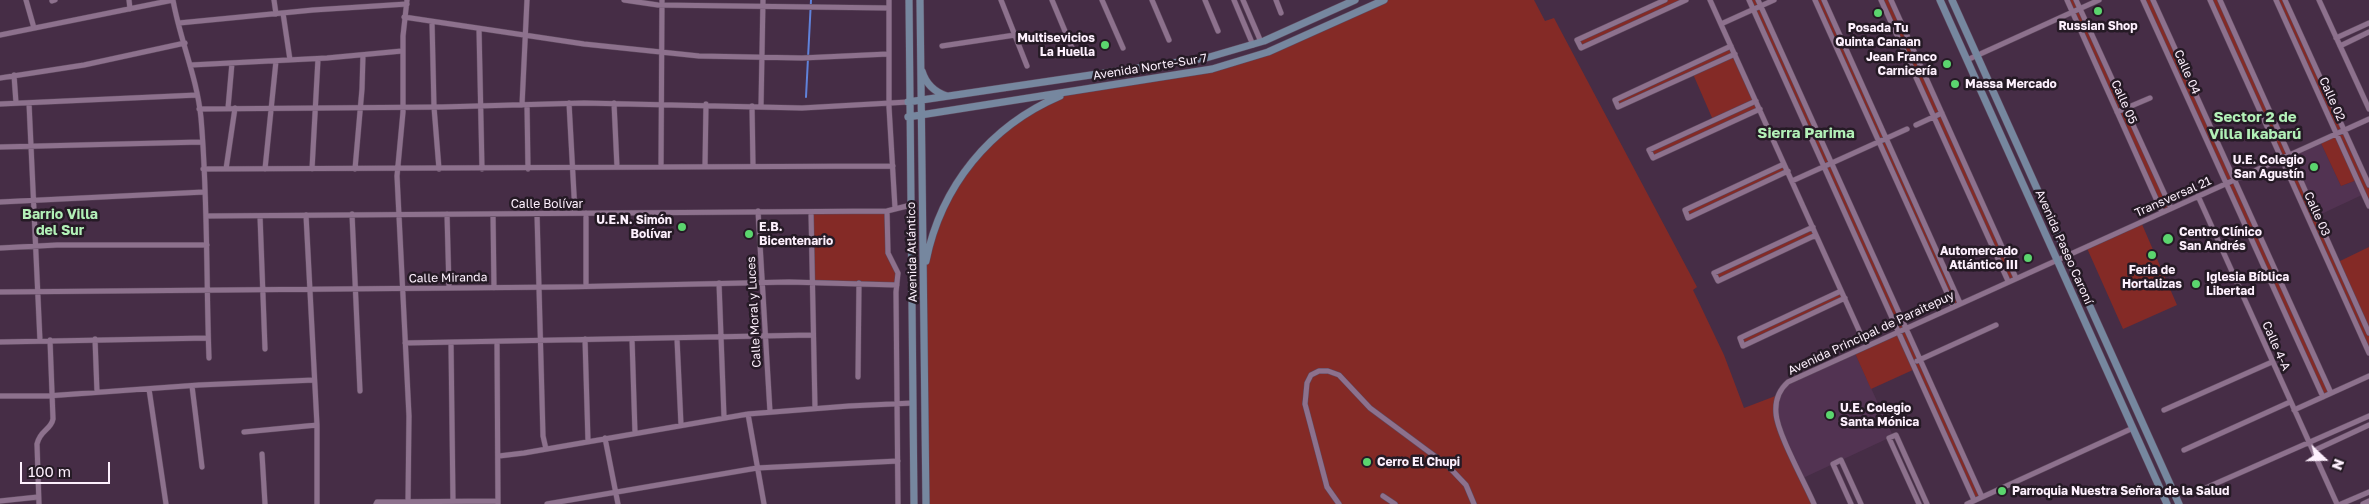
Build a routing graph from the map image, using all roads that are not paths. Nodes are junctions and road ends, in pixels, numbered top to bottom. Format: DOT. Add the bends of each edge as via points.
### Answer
graph roads {
  1 [pos="26,0"];
  2 [pos="129,0"];
  3 [pos="173,0"];
  4 [pos="274,0"];
  5 [pos="528,0"];
  6 [pos="624,0"];
  7 [pos="763,0"];
  8 [pos="889,0"];
  9 [pos="909,0"];
  10 [pos="920,0"];
  11 [pos="1001,0"];
  12 [pos="1052,0"];
  13 [pos="1102,0"];
  14 [pos="1152,0"];
  15 [pos="1205,0"];
  16 [pos="1234,0"];
  17 [pos="1243,0"];
  18 [pos="1276,0"];
  19 [pos="1354,0"];
  20 [pos="1384,0"];
  21 [pos="1665,0"];
  22 [pos="1686,0"];
  23 [pos="1710,0"];
  24 [pos="1749,0"];
  25 [pos="1758,0"];
  26 [pos="1774,0"];
  27 [pos="1815,0"];
  28 [pos="1824,0"];
  29 [pos="1881,0"];
  30 [pos="1891,0"];
  31 [pos="1940,0"];
  32 [pos="1952,0"];
  33 [pos="2066,0"];
  34 [pos="2076,0"];
  35 [pos="2099,0"];
  36 [pos="2143,0"];
  37 [pos="2154,0"];
  38 [pos="2210,0"];
  39 [pos="2220,0"];
  40 [pos="2276,0"];
  41 [pos="2285,0"];
  42 [pos="2319,0"];
  43 [pos="407,2"];
  44 [pos="376,3"];
  45 [pos="662,3"];
  46 [pos="1760,6"];
  47 [pos="763,7"];
  48 [pos="889,8"];
  49 [pos="130,9"];
  50 [pos="1753,9"];
  51 [pos="2080,9"];
  52 [pos="1281,12"];
  53 [pos="2072,12"];
  54 [pos="283,13"];
  55 [pos="276,14"];
  56 [pos="404,16"];
  57 [pos="432,22"];
  58 [pos="179,23"];
  59 [pos="2369,23"];
  60 [pos="1721,24"];
  61 [pos="2164,24"];
  62 [pos="34,28"];
  63 [pos="2156,28"];
  64 [pos="479,29"];
  65 [pos="2298,29"];
  66 [pos="1218,31"];
  67 [pos="2369,32"];
  68 [pos="2291,33"];
  69 [pos="1906,34"];
  70 [pos="0,35"];
  71 [pos="1015,35"];
  72 [pos="525,36"];
  73 [pos="1898,37"];
  74 [pos="2336,38"];
  75 [pos="1169,40"];
  76 [pos="1261,42"];
  77 [pos="185,43"];
  78 [pos="1253,45"];
  79 [pos="942,46"];
  80 [pos="1732,46"];
  81 [pos="2340,46"];
  82 [pos="1123,48"];
  83 [pos="402,51"];
  84 [pos="661,53"];
  85 [pos="888,54"];
  86 [pos="1735,54"];
  87 [pos="2244,54"];
  88 [pos="363,55"];
  89 [pos="1075,55"];
  90 [pos="1977,56"];
  91 [pos="762,58"];
  92 [pos="2236,58"];
  93 [pos="318,59"];
  94 [pos="290,60"];
  95 [pos="1967,60"];
  96 [pos="276,61"];
  97 [pos="1852,62"];
  98 [pos="232,63"];
  99 [pos="920,64"];
  100 [pos="191,65"];
  101 [pos="1844,65"];
  102 [pos="1027,66"];
  103 [pos="14,76"];
  104 [pos="0,78"];
  105 [pos="2189,79"];
  106 [pos="2181,83"];
  107 [pos="1798,89"];
  108 [pos="2369,90"];
  109 [pos="1070,91"];
  110 [pos="1790,92"];
  111 [pos="2362,94"];
  112 [pos="197,96"];
  113 [pos="951,96"];
  114 [pos="2329,97"];
  115 [pos="2150,98"];
  116 [pos="920,101"];
  117 [pos="1756,101"];
  118 [pos="2322,101"];
  119 [pos="2367,101"];
  120 [pos="908,102"];
  121 [pos="16,103"];
  122 [pos="29,103"];
  123 [pos="569,103"];
  124 [pos="614,103"];
  125 [pos="661,103"];
  126 [pos="0,104"];
  127 [pos="706,104"];
  128 [pos="889,104"];
  129 [pos="524,105"];
  130 [pos="479,106"];
  131 [pos="752,106"];
  132 [pos="761,106"];
  133 [pos="403,107"];
  134 [pos="434,107"];
  135 [pos="228,108"];
  136 [pos="235,108"];
  137 [pos="271,108"];
  138 [pos="316,108"];
  139 [pos="361,108"];
  140 [pos="199,109"];
  141 [pos="2126,109"];
  142 [pos="2369,109"];
  143 [pos="1760,110"];
  144 [pos="2117,112"];
  145 [pos="1942,113"];
  146 [pos="921,116"];
  147 [pos="908,117"];
  148 [pos="1934,117"];
  149 [pos="2369,119"];
  150 [pos="1916,125"];
  151 [pos="1907,129"];
  152 [pos="2344,130"];
  153 [pos="2336,134"];
  154 [pos="1886,139"];
  155 [pos="201,142"];
  156 [pos="1879,142"];
  157 [pos="31,146"];
  158 [pos="0,147"];
  159 [pos="2290,155"];
  160 [pos="2282,158"];
  161 [pos="1784,164"];
  162 [pos="1831,164"];
  163 [pos="705,166"];
  164 [pos="752,166"];
  165 [pos="893,166"];
  166 [pos="661,167"];
  167 [pos="1824,167"];
  168 [pos="312,168"];
  169 [pos="572,168"];
  170 [pos="617,168"];
  171 [pos="202,169"];
  172 [pos="226,169"];
  173 [pos="265,169"];
  174 [pos="354,169"];
  175 [pos="398,169"];
  176 [pos="439,169"];
  177 [pos="482,169"];
  178 [pos="528,169"];
  179 [pos="1788,171"];
  180 [pos="2234,180"];
  181 [pos="1792,181"];
  182 [pos="2226,184"];
  183 [pos="2369,185"];
  184 [pos="204,192"];
  185 [pos="2198,196"];
  186 [pos="1980,197"];
  187 [pos="33,199"];
  188 [pos="1972,201"];
  189 [pos="0,202"];
  190 [pos="911,205"];
  191 [pos="2369,206"];
  192 [pos="896,208"];
  193 [pos="2171,208"];
  194 [pos="758,211"];
  195 [pos="887,211"];
  196 [pos="811,212"];
  197 [pos="2162,212"];
  198 [pos="575,213"];
  199 [pos="352,214"];
  200 [pos="399,214"];
  201 [pos="447,214"];
  202 [pos="492,214"];
  203 [pos="537,214"];
  204 [pos="586,214"];
  205 [pos="306,215"];
  206 [pos="206,216"];
  207 [pos="260,216"];
  208 [pos="1925,224"];
  209 [pos="1917,227"];
  210 [pos="1813,228"];
  211 [pos="1816,235"];
  212 [pos="207,244"];
  213 [pos="36,245"];
  214 [pos="1868,245"];
  215 [pos="0,248"];
  216 [pos="1861,248"];
  217 [pos="2067,255"];
  218 [pos="2057,259"];
  219 [pos="2337,262"];
  220 [pos="2330,266"];
  221 [pos="2016,278"];
  222 [pos="923,281"];
  223 [pos="2008,281"];
  224 [pos="762,282"];
  225 [pos="811,282"];
  226 [pos="719,283"];
  227 [pos="859,283"];
  228 [pos="897,285"];
  229 [pos="586,286"];
  230 [pos="2282,286"];
  231 [pos="540,287"];
  232 [pos="449,288"];
  233 [pos="494,288"];
  234 [pos="357,289"];
  235 [pos="403,289"];
  236 [pos="263,290"];
  237 [pos="309,290"];
  238 [pos="2274,290"];
  239 [pos="38,291"];
  240 [pos="208,291"];
  241 [pos="1841,291"];
  242 [pos="0,292"];
  243 [pos="1845,298"];
  244 [pos="1960,303"];
  245 [pos="1953,306"];
  246 [pos="1996,325"];
  247 [pos="1905,327"];
  248 [pos="1898,331"];
  249 [pos="2369,333"];
  250 [pos="812,335"];
  251 [pos="765,337"];
  252 [pos="1862,337"];
  253 [pos="208,338"];
  254 [pos="720,338"];
  255 [pos="95,339"];
  256 [pos="585,339"];
  257 [pos="632,339"];
  258 [pos="677,339"];
  259 [pos="50,340"];
  260 [pos="542,340"];
  261 [pos="40,341"];
  262 [pos="0,342"];
  263 [pos="497,342"];
  264 [pos="405,343"];
  265 [pos="451,343"];
  266 [pos="265,349"];
  267 [pos="2369,353"];
  268 [pos="209,358"];
  269 [pos="1920,360"];
  270 [pos="2272,362"];
  271 [pos="1912,363"];
  272 [pos="2369,376"];
  273 [pos="858,377"];
  274 [pos="314,380"];
  275 [pos="192,386"];
  276 [pos="149,389"];
  277 [pos="360,391"];
  278 [pos="97,392"];
  279 [pos="2331,393"];
  280 [pos="53,395"];
  281 [pos="0,396"];
  282 [pos="2323,397"];
  283 [pos="2290,402"];
  284 [pos="914,404"];
  285 [pos="898,405"];
  286 [pos="815,408"];
  287 [pos="2164,410"];
  288 [pos="2294,410"];
  289 [pos="770,412"];
  290 [pos="1944,413"];
  291 [pos="748,414"];
  292 [pos="2369,416"];
  293 [pos="724,417"];
  294 [pos="1937,417"];
  295 [pos="2355,422"];
  296 [pos="681,424"];
  297 [pos="317,425"];
  298 [pos="2369,425"];
  299 [pos="2133,428"];
  300 [pos="2358,430"];
  301 [pos="244,432"];
  302 [pos="635,433"];
  303 [pos="605,438"];
  304 [pos="588,441"];
  305 [pos="2309,443"];
  306 [pos="546,449"];
  307 [pos="2184,450"];
  308 [pos="2313,451"];
  309 [pos="262,454"];
  310 [pos="498,456"];
  311 [pos="898,461"];
  312 [pos="202,467"];
  313 [pos="757,468"];
  314 [pos="2201,490"];
  315 [pos="616,492"];
  316 [pos="2369,492"];
  317 [pos="1383,496"];
  318 [pos="38,497"];
  319 [pos="1982,497"];
  320 [pos="1974,500"];
  321 [pos="0,501"];
  322 [pos="2369,501"];
  323 [pos="16,502"];
  324 [pos="454,502"];
  325 [pos="408,503"];
  326 [pos="498,503"];
  327 [pos="39,504"];
  328 [pos="166,504"];
  329 [pos="265,504"];
  330 [pos="317,504"];
  331 [pos="376,504"];
  332 [pos="547,504"];
  333 [pos="618,504"];
  334 [pos="764,504"];
  335 [pos="898,504"];
  336 [pos="914,504"];
  337 [pos="926,504"];
  338 [pos="1339,504"];
  339 [pos="1395,504"];
  340 [pos="1474,504"];
  341 [pos="1814,504"];
  342 [pos="1851,504"];
  343 [pos="1861,504"];
  344 [pos="1918,504"];
  345 [pos="1927,504"];
  346 [pos="1966,504"];
  347 [pos="2167,504"];
  348 [pos="2179,504"];
  349 [pos="2337,504"];
  350 [pos="2341,504"];
  351 [pos="2363,504"];
  1 -- 62 [label="street"];
  2 -- 49 [label="street"];
  3 -- 49 [label="street"];
  3 -- 58 [label="street"];
  4 -- 55 [label="street"];
  5 -- 72 [label="street"];
  6 -- 45 [label="street"];
  7 -- 47 [label="street"];
  8 -- 48 [label="street"];
  9 -- 120 [label="main road"];
  10 -- 99 [label="main road, Avenida Atlántico"];
  11 -- 71 [label="street"];
  12 -- 89 [label="street"];
  13 -- 82 [label="street"];
  14 -- 75 [label="street"];
  15 -- 66 [label="street"];
  16 -- 78 [label="street"];
  17 -- 76 [label="street"];
  18 -- 52 [label="street"];
  19 -- 76 [label="main road, Avenida Norte-Sur 7"];
  20 -- 109 [label="main road, Avenida Norte-Sur 7" via="1280,47 1236,62 1189,73"];
  21 -- 22 [label="street" via="1577,40 1580,48"];
  23 -- 60 [label="street"];
  24 -- 50 [label="street"];
  25 -- 46 [label="street"];
  26 -- 46 [label="street"];
  27 -- 101 [label="street"];
  28 -- 97 [label="street"];
  29 -- 73 [label="street"];
  30 -- 69 [label="street"];
  31 -- 95 [label="main road, Avenida Paseo Caroní"];
  32 -- 90 [label="main road, Avenida Paseo Caroní"];
  33 -- 53 [label="street, Calle 05"];
  34 -- 51 [label="street, Calle 05"];
  35 -- 51 [label="street"];
  36 -- 63 [label="street, Calle 04"];
  37 -- 61 [label="street, Calle 04"];
  38 -- 92 [label="street, Calle 03"];
  39 -- 87 [label="street, Calle 03"];
  40 -- 68 [label="street, Calle 02"];
  41 -- 65 [label="street, Calle 02"];
  42 -- 74 [label="street"];
  43 -- 44 [label="street"];
  43 -- 56 [label="street"];
  44 -- 54 [label="street"];
  45 -- 47 [label="street"];
  45 -- 84 [label="street"];
  46 -- 50 [label="street"];
  46 -- 107 [label="street"];
  47 -- 48 [label="street"];
  47 -- 91 [label="street"];
  48 -- 85 [label="street"];
  49 -- 62 [label="street"];
  50 -- 60 [label="street"];
  50 -- 110 [label="street"];
  51 -- 53 [label="street"];
  51 -- 141 [label="street, Calle 05"];
  53 -- 90 [label="street"];
  53 -- 144 [label="street, Calle 05"];
  54 -- 55 [label="street"];
  54 -- 94 [label="street"];
  55 -- 58 [label="street"];
  56 -- 57 [label="street"];
  56 -- 83 [label="street"];
  57 -- 64 [label="street"];
  57 -- 134 [label="street"];
  58 -- 77 [label="street"];
  59 -- 74 [label="street"];
  60 -- 80 [label="street"];
  61 -- 63 [label="street"];
  61 -- 105 [label="street, Calle 04"];
  62 -- 70 [label="street"];
  63 -- 106 [label="street, Calle 04"];
  64 -- 72 [label="street"];
  64 -- 130 [label="street"];
  65 -- 68 [label="street"];
  65 -- 114 [label="street, Calle 02"];
  67 -- 81 [label="street"];
  68 -- 118 [label="street, Calle 02"];
  69 -- 73 [label="street"];
  69 -- 145 [label="street"];
  71 -- 79 [label="street"];
  71 -- 102 [label="street"];
  72 -- 84 [label="street"];
  72 -- 129 [label="street"];
  73 -- 148 [label="street"];
  74 -- 81 [label="street"];
  76 -- 78 [label="main road, Avenida Norte-Sur 7"];
  77 -- 100 [label="street"];
  77 -- 103 [label="street"];
  78 -- 113 [label="main road, Avenida Norte-Sur 7" via="1187,61"];
  80 -- 86 [label="street"];
  80 -- 86 [label="street" via="1615,100 1618,107"];
  81 -- 111 [label="street"];
  83 -- 88 [label="street"];
  83 -- 133 [label="street"];
  84 -- 91 [label="street"];
  84 -- 125 [label="street"];
  85 -- 91 [label="street"];
  85 -- 128 [label="street"];
  86 -- 117 [label="street"];
  87 -- 92 [label="street"];
  87 -- 159 [label="street, Calle 03"];
  88 -- 93 [label="street"];
  88 -- 139 [label="street"];
  90 -- 95 [label="street"];
  90 -- 217 [label="main road, Avenida Paseo Caroní"];
  91 -- 132 [label="street"];
  92 -- 160 [label="street, Calle 03"];
  93 -- 94 [label="street"];
  93 -- 138 [label="street"];
  94 -- 96 [label="street"];
  95 -- 218 [label="main road, Avenida Paseo Caroní"];
  96 -- 98 [label="street"];
  96 -- 137 [label="street"];
  97 -- 101 [label="street"];
  97 -- 154 [label="street"];
  98 -- 100 [label="street"];
  98 -- 135 [label="street"];
  99 -- 113 [label="main road" via="929,85 938,93"];
  99 -- 116 [label="main road, Avenida Atlántico"];
  100 -- 112 [label="street"];
  101 -- 156 [label="street"];
  103 -- 104 [label="street"];
  103 -- 121 [label="street"];
  105 -- 106 [label="street"];
  105 -- 180 [label="street, Calle 04"];
  106 -- 182 [label="street, Calle 04"];
  107 -- 110 [label="street"];
  107 -- 162 [label="street"];
  108 -- 111 [label="street"];
  109 -- 146 [label="main road, Avenida Norte-Sur 7"];
  109 -- 222 [label="main road" via="1010,124 987,144 964,172 938,218"];
  110 -- 167 [label="street"];
  111 -- 119 [label="street"];
  112 -- 122 [label="street"];
  112 -- 140 [label="street"];
  113 -- 116 [label="main road, Avenida Norte-Sur 7"];
  114 -- 118 [label="street"];
  114 -- 152 [label="street, Calle 02"];
  115 -- 141 [label="street"];
  116 -- 120 [label="main road, Avenida Norte-Sur 7"];
  116 -- 146 [label="main road, Avenida Atlántico"];
  117 -- 143 [label="street"];
  117 -- 143 [label="street" via="1649,150 1653,158"];
  118 -- 153 [label="street, Calle 02"];
  119 -- 142 [label="street"];
  120 -- 128 [label="street"];
  120 -- 147 [label="main road, Avenida Atlántico"];
  121 -- 122 [label="street"];
  121 -- 126 [label="street"];
  122 -- 157 [label="street"];
  123 -- 124 [label="street"];
  123 -- 129 [label="street"];
  123 -- 169 [label="street"];
  124 -- 125 [label="street"];
  124 -- 170 [label="street"];
  125 -- 127 [label="street"];
  125 -- 166 [label="street"];
  127 -- 131 [label="street"];
  127 -- 163 [label="street"];
  128 -- 132 [label="street" via="802,108"];
  128 -- 165 [label="street"];
  129 -- 130 [label="street"];
  129 -- 178 [label="street"];
  130 -- 134 [label="street"];
  130 -- 177 [label="street"];
  131 -- 132 [label="street"];
  131 -- 164 [label="street"];
  133 -- 134 [label="street"];
  133 -- 139 [label="street"];
  133 -- 175 [label="street"];
  134 -- 176 [label="street"];
  135 -- 136 [label="street"];
  135 -- 140 [label="street"];
  136 -- 137 [label="street"];
  136 -- 172 [label="street"];
  137 -- 138 [label="street"];
  137 -- 173 [label="street"];
  138 -- 139 [label="street"];
  138 -- 168 [label="street"];
  139 -- 174 [label="street"];
  140 -- 155 [label="street"];
  141 -- 144 [label="street"];
  141 -- 193 [label="street, Calle 05"];
  143 -- 161 [label="street"];
  144 -- 197 [label="street, Calle 05"];
  145 -- 148 [label="street"];
  145 -- 186 [label="street"];
  146 -- 147 [label="main road, Avenida Norte-Sur 7"];
  146 -- 222 [label="main road, Avenida Atlántico"];
  147 -- 190 [label="main road, Avenida Atlántico"];
  148 -- 150 [label="street"];
  148 -- 188 [label="street"];
  149 -- 152 [label="street, Transversal 21"];
  151 -- 154 [label="street"];
  152 -- 153 [label="street, Transversal 21"];
  152 -- 183 [label="street, Calle 02"];
  153 -- 159 [label="street, Transversal 21"];
  153 -- 191 [label="street, Calle 02"];
  154 -- 156 [label="street"];
  154 -- 208 [label="street"];
  155 -- 157 [label="street"];
  155 -- 171 [label="street"];
  156 -- 162 [label="street"];
  156 -- 209 [label="street"];
  157 -- 158 [label="street"];
  157 -- 187 [label="street"];
  159 -- 160 [label="street, Transversal 21"];
  159 -- 219 [label="street, Calle 03"];
  160 -- 180 [label="street, Transversal 21"];
  160 -- 220 [label="street, Calle 03"];
  161 -- 179 [label="street"];
  161 -- 179 [label="street" via="1685,210 1688,218"];
  162 -- 167 [label="street"];
  162 -- 214 [label="street"];
  163 -- 164 [label="street"];
  163 -- 166 [label="street"];
  164 -- 165 [label="street"];
  165 -- 192 [label="street"];
  166 -- 170 [label="street"];
  167 -- 181 [label="street"];
  167 -- 216 [label="street"];
  168 -- 173 [label="street"];
  168 -- 174 [label="street"];
  169 -- 170 [label="street"];
  169 -- 178 [label="street"];
  169 -- 198 [label="street"];
  171 -- 172 [label="street"];
  171 -- 184 [label="street"];
  172 -- 173 [label="street"];
  174 -- 175 [label="street"];
  175 -- 176 [label="street"];
  175 -- 200 [label="street"];
  176 -- 177 [label="street"];
  177 -- 178 [label="street"];
  179 -- 181 [label="street"];
  180 -- 182 [label="street, Transversal 21"];
  180 -- 230 [label="street, Calle 04"];
  181 -- 210 [label="street"];
  182 -- 185 [label="street, Transversal 21"];
  182 -- 238 [label="street, Calle 04"];
  184 -- 187 [label="street"];
  184 -- 206 [label="street"];
  185 -- 193 [label="street, Transversal 21"];
  185 -- 270 [label="street, Calle 4-A"];
  186 -- 188 [label="street"];
  186 -- 221 [label="street"];
  187 -- 189 [label="street"];
  187 -- 213 [label="street"];
  188 -- 223 [label="street"];
  190 -- 192 [label="street, Calle Bolívar"];
  190 -- 284 [label="main road, Avenida Atlántico"];
  192 -- 195 [label="street, Calle Bolívar"];
  193 -- 197 [label="street, Transversal 21"];
  194 -- 196 [label="street, Calle Bolívar"];
  194 -- 204 [label="street, Calle Bolívar"];
  194 -- 224 [label="street, Calle Moral y Luces"];
  195 -- 196 [label="street, Calle Bolívar"];
  195 -- 228 [label="street" via="888,253 897,269"];
  196 -- 225 [label="street"];
  197 -- 217 [label="street, Transversal 21"];
  198 -- 203 [label="street, Calle Bolívar"];
  198 -- 204 [label="street, Calle Bolívar"];
  199 -- 200 [label="street, Calle Bolívar"];
  199 -- 205 [label="street, Calle Bolívar"];
  199 -- 234 [label="street"];
  200 -- 201 [label="street, Calle Bolívar"];
  200 -- 235 [label="street"];
  201 -- 202 [label="street, Calle Bolívar"];
  201 -- 232 [label="street"];
  202 -- 203 [label="street, Calle Bolívar"];
  202 -- 233 [label="street"];
  203 -- 231 [label="street"];
  204 -- 229 [label="street"];
  205 -- 207 [label="street, Calle Bolívar"];
  205 -- 237 [label="street"];
  206 -- 207 [label="street, Calle Bolívar"];
  206 -- 212 [label="street"];
  207 -- 236 [label="street"];
  208 -- 209 [label="street"];
  208 -- 244 [label="street"];
  209 -- 245 [label="street"];
  210 -- 211 [label="street"];
  210 -- 211 [label="street" via="1714,273 1718,281"];
  211 -- 241 [label="street"];
  212 -- 213 [label="street"];
  212 -- 240 [label="street"];
  213 -- 215 [label="street"];
  213 -- 239 [label="street"];
  214 -- 216 [label="street"];
  214 -- 247 [label="street"];
  216 -- 248 [label="street"];
  217 -- 218 [label="street, Transversal 21"];
  217 -- 348 [label="main road, Avenida Paseo Caroní"];
  218 -- 221 [label="street, Avenida Principal de Paraitepuy"];
  218 -- 299 [label="main road, Avenida Paseo Caroní"];
  219 -- 220 [label="street"];
  219 -- 249 [label="street, Calle 03"];
  220 -- 267 [label="street, Calle 03"];
  221 -- 223 [label="street, Avenida Principal de Paraitepuy"];
  222 -- 337 [label="main road, Avenida Atlántico"];
  223 -- 244 [label="street, Avenida Principal de Paraitepuy"];
  224 -- 225 [label="street, Calle Miranda"];
  224 -- 226 [label="street, Calle Miranda"];
  224 -- 251 [label="street, Calle Moral y Luces"];
  225 -- 227 [label="street, Calle Miranda"];
  225 -- 250 [label="street"];
  226 -- 229 [label="street, Calle Miranda"];
  226 -- 254 [label="street"];
  227 -- 228 [label="street, Calle Miranda"];
  227 -- 273 [label="street"];
  228 -- 285 [label="street"];
  229 -- 231 [label="street, Calle Miranda"];
  230 -- 238 [label="street"];
  230 -- 279 [label="street, Calle 04"];
  231 -- 233 [label="street, Calle Miranda"];
  231 -- 260 [label="street"];
  232 -- 233 [label="street, Calle Miranda"];
  232 -- 235 [label="street, Calle Miranda"];
  234 -- 235 [label="street, Calle Miranda"];
  234 -- 237 [label="street, Calle Miranda"];
  234 -- 277 [label="street"];
  235 -- 264 [label="street"];
  236 -- 237 [label="street, Calle Miranda"];
  236 -- 240 [label="street, Calle Miranda"];
  236 -- 266 [label="street"];
  237 -- 274 [label="street"];
  238 -- 282 [label="street, Calle 04"];
  239 -- 240 [label="street, Calle Miranda"];
  239 -- 242 [label="street, Calle Miranda"];
  239 -- 261 [label="street"];
  240 -- 253 [label="street"];
  241 -- 243 [label="street"];
  241 -- 243 [label="street" via="1740,338 1743,346"];
  243 -- 252 [label="street"];
  244 -- 245 [label="street, Avenida Principal de Paraitepuy"];
  245 -- 247 [label="street, Avenida Principal de Paraitepuy"];
  246 -- 269 [label="street"];
  247 -- 248 [label="street, Avenida Principal de Paraitepuy"];
  247 -- 269 [label="street"];
  248 -- 271 [label="street"];
  248 -- 341 [label="street, Avenida Principal de Paraitepuy" via="1794,378 1778,395 1776,418"];
  250 -- 251 [label="street"];
  250 -- 286 [label="street"];
  251 -- 254 [label="street"];
  251 -- 289 [label="street, Calle Moral y Luces"];
  253 -- 255 [label="street"];
  253 -- 268 [label="street"];
  254 -- 258 [label="street"];
  254 -- 293 [label="street"];
  255 -- 259 [label="street"];
  255 -- 278 [label="street"];
  256 -- 257 [label="street"];
  256 -- 260 [label="street"];
  256 -- 304 [label="street"];
  257 -- 258 [label="street"];
  257 -- 302 [label="street"];
  258 -- 296 [label="street"];
  259 -- 261 [label="street"];
  259 -- 280 [label="street"];
  260 -- 263 [label="street"];
  260 -- 306 [label="street" via="543,436"];
  261 -- 262 [label="street"];
  263 -- 265 [label="street"];
  263 -- 310 [label="street"];
  264 -- 265 [label="street"];
  264 -- 325 [label="street" via="409,416"];
  265 -- 324 [label="street"];
  269 -- 271 [label="street"];
  269 -- 290 [label="street"];
  270 -- 283 [label="street, Calle 4-A"];
  270 -- 287 [label="street"];
  271 -- 294 [label="street"];
  272 -- 279 [label="street"];
  274 -- 275 [label="street"];
  274 -- 297 [label="street"];
  275 -- 276 [label="street"];
  275 -- 312 [label="street"];
  276 -- 278 [label="street"];
  276 -- 328 [label="street"];
  278 -- 280 [label="street"];
  279 -- 282 [label="street"];
  280 -- 281 [label="street"];
  280 -- 318 [label="street" via="52,423 40,434 37,444"];
  282 -- 288 [label="street"];
  283 -- 288 [label="street, Calle 4-A"];
  283 -- 307 [label="street"];
  284 -- 285 [label="street"];
  284 -- 336 [label="main road, Avenida Atlántico"];
  285 -- 286 [label="street"];
  285 -- 311 [label="street"];
  286 -- 289 [label="street"];
  288 -- 305 [label="street, Calle 4-A"];
  289 -- 291 [label="street"];
  290 -- 294 [label="street"];
  290 -- 319 [label="street"];
  291 -- 293 [label="street"];
  291 -- 313 [label="street"];
  292 -- 295 [label="street"];
  293 -- 296 [label="street"];
  294 -- 320 [label="street"];
  295 -- 300 [label="street"];
  295 -- 305 [label="street"];
  296 -- 302 [label="street"];
  297 -- 301 [label="street"];
  297 -- 330 [label="street"];
  298 -- 300 [label="street"];
  299 -- 319 [label="street"];
  299 -- 347 [label="main road, Avenida Paseo Caroní"];
  300 -- 308 [label="street"];
  302 -- 303 [label="street"];
  303 -- 304 [label="street"];
  303 -- 315 [label="street"];
  304 -- 306 [label="street"];
  305 -- 308 [label="street, Calle 4-A"];
  305 -- 314 [label="street"];
  306 -- 310 [label="street"];
  308 -- 349 [label="street, Calle 4-A"];
  309 -- 329 [label="street"];
  310 -- 326 [label="street"];
  311 -- 313 [label="street"];
  311 -- 335 [label="street"];
  313 -- 315 [label="street"];
  313 -- 334 [label="street"];
  315 -- 332 [label="street"];
  315 -- 333 [label="street"];
  316 -- 350 [label="street"];
  317 -- 339 [label="street"];
  318 -- 323 [label="street"];
  318 -- 327 [label="street"];
  319 -- 320 [label="street"];
  320 -- 346 [label="street"];
  321 -- 323 [label="street"];
  322 -- 351 [label="street"];
  324 -- 325 [label="street"];
  324 -- 326 [label="street"];
  325 -- 331 [label="street"];
  338 -- 340 [label="street" via="1327,487 1305,404 1307,383 1311,375 1319,371 1339,375 1370,408 1448,466 1466,485"];
  342 -- 343 [label="street" via="1833,464 1841,460"];
  344 -- 345 [label="street" via="1889,438 1896,435"];
}
